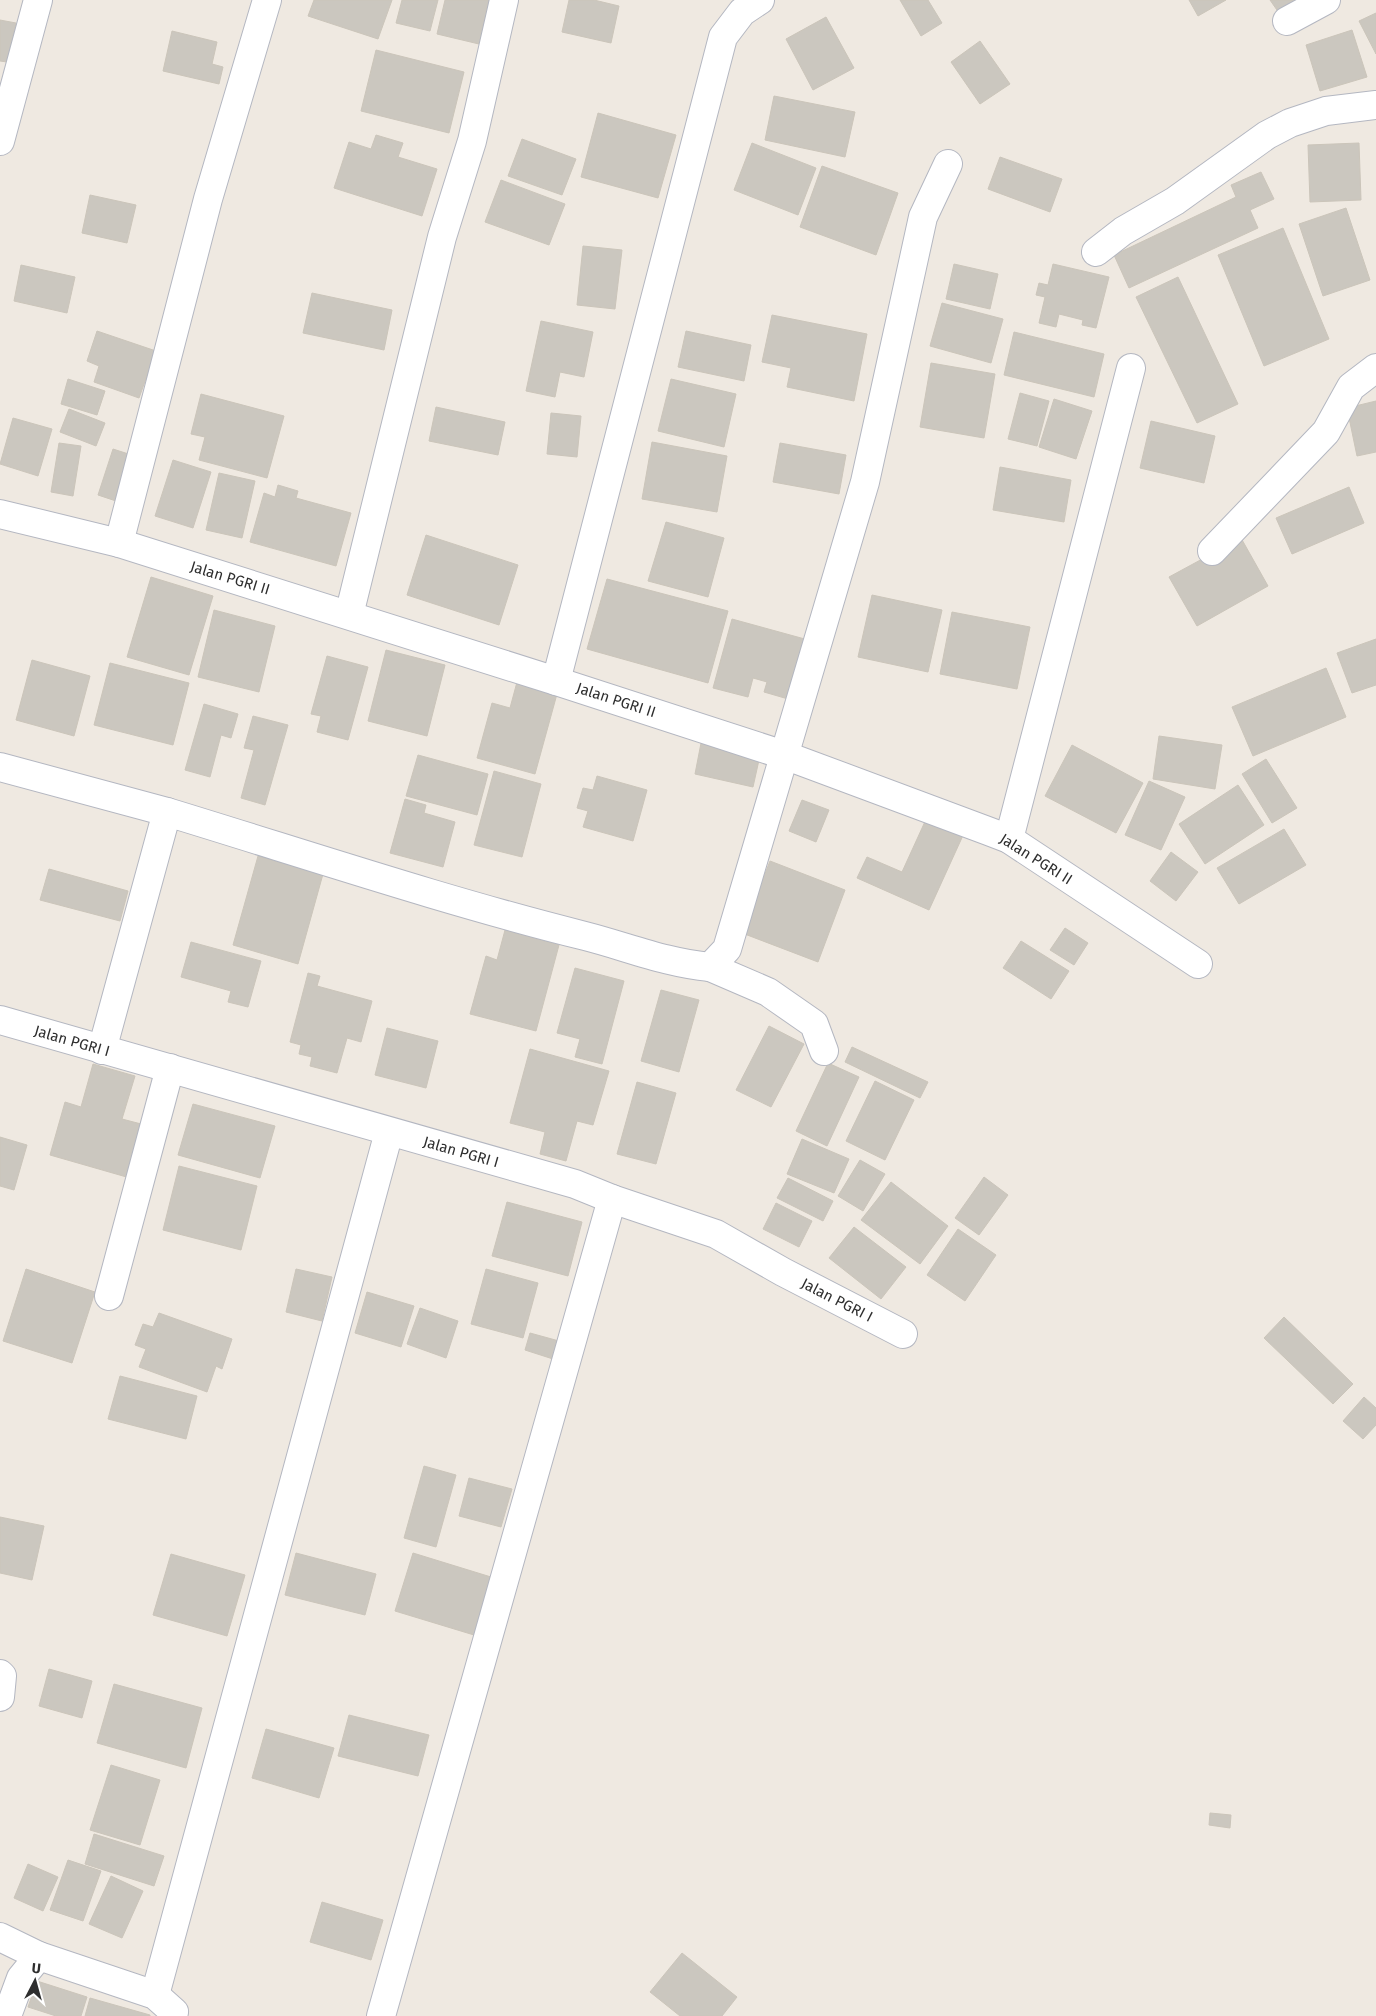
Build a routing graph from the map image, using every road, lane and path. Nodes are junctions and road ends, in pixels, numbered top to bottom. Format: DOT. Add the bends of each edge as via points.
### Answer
graph roads {
  1 [pos="38,0"];
  2 [pos="267,0"];
  3 [pos="504,0"];
  4 [pos="760,0"];
  5 [pos="1326,0"];
  6 [pos="1287,21"];
  7 [pos="1376,105"];
  8 [pos="0,142"];
  9 [pos="948,164"];
  10 [pos="1096,252"];
  11 [pos="1131,368"];
  12 [pos="1376,368"];
  13 [pos="0,514"];
  14 [pos="119,543"];
  15 [pos="1212,551"];
  16 [pos="349,615"];
  17 [pos="556,681"];
  18 [pos="784,755"];
  19 [pos="0,767"];
  20 [pos="167,812"];
  21 [pos="1009,839"];
  22 [pos="1198,964"];
  23 [pos="710,967"];
  24 [pos="0,1020"];
  25 [pos="102,1050"];
  26 [pos="824,1051"];
  27 [pos="170,1068"];
  28 [pos="388,1132"];
  29 [pos="612,1198"];
  30 [pos="109,1296"];
  31 [pos="903,1334"];
  32 [pos="0,1674"];
  33 [pos="0,1697"];
  34 [pos="0,1937"];
  35 [pos="39,1956"];
  36 [pos="155,1995"];
  37 [pos="7,2016"];
  38 [pos="173,2016"];
  39 [pos="381,2016"];
  1 -- 8 [label="street"];
  2 -- 14 [label="street" via="208,199"];
  3 -- 16 [label="street" via="472,141 442,238"];
  4 -- 17 [label="street" via="742,12 723,37"];
  5 -- 6 [label="street"];
  7 -- 10 [label="street" via="1326,111 1267,135 1175,201 1123,231"];
  9 -- 18 [label="street" via="923,217 865,482"];
  11 -- 21 [label="street"];
  12 -- 15 [label="street" via="1351,387 1326,432"];
  13 -- 14 [label="street, Jalan PGRI II"];
  14 -- 16 [label="street, Jalan PGRI II"];
  16 -- 17 [label="street, Jalan PGRI II"];
  17 -- 18 [label="street, Jalan PGRI II"];
  18 -- 21 [label="street, Jalan PGRI II"];
  18 -- 23 [label="street" via="727,949"];
  19 -- 20 [label="street"];
  20 -- 23 [label="street" via="533,923 681,964"];
  20 -- 25 [label="street"];
  21 -- 22 [label="street, Jalan PGRI II"];
  23 -- 26 [label="street" via="768,992 814,1024"];
  24 -- 25 [label="street, Jalan PGRI I"];
  25 -- 27 [label="street, Jalan PGRI I"];
  27 -- 28 [label="street, Jalan PGRI I"];
  27 -- 30 [label="street"];
  28 -- 29 [label="street, Jalan PGRI I" via="575,1184"];
  28 -- 36 [label="street"];
  29 -- 31 [label="street, Jalan PGRI I" via="716,1234"];
  29 -- 39 [label="street"];
  32 -- 33 [label="street"];
  34 -- 35 [label="street"];
  35 -- 36 [label="street"];
  35 -- 37 [label="street" via="21,1978"];
  36 -- 38 [label="street" via="174,2012"];
}
